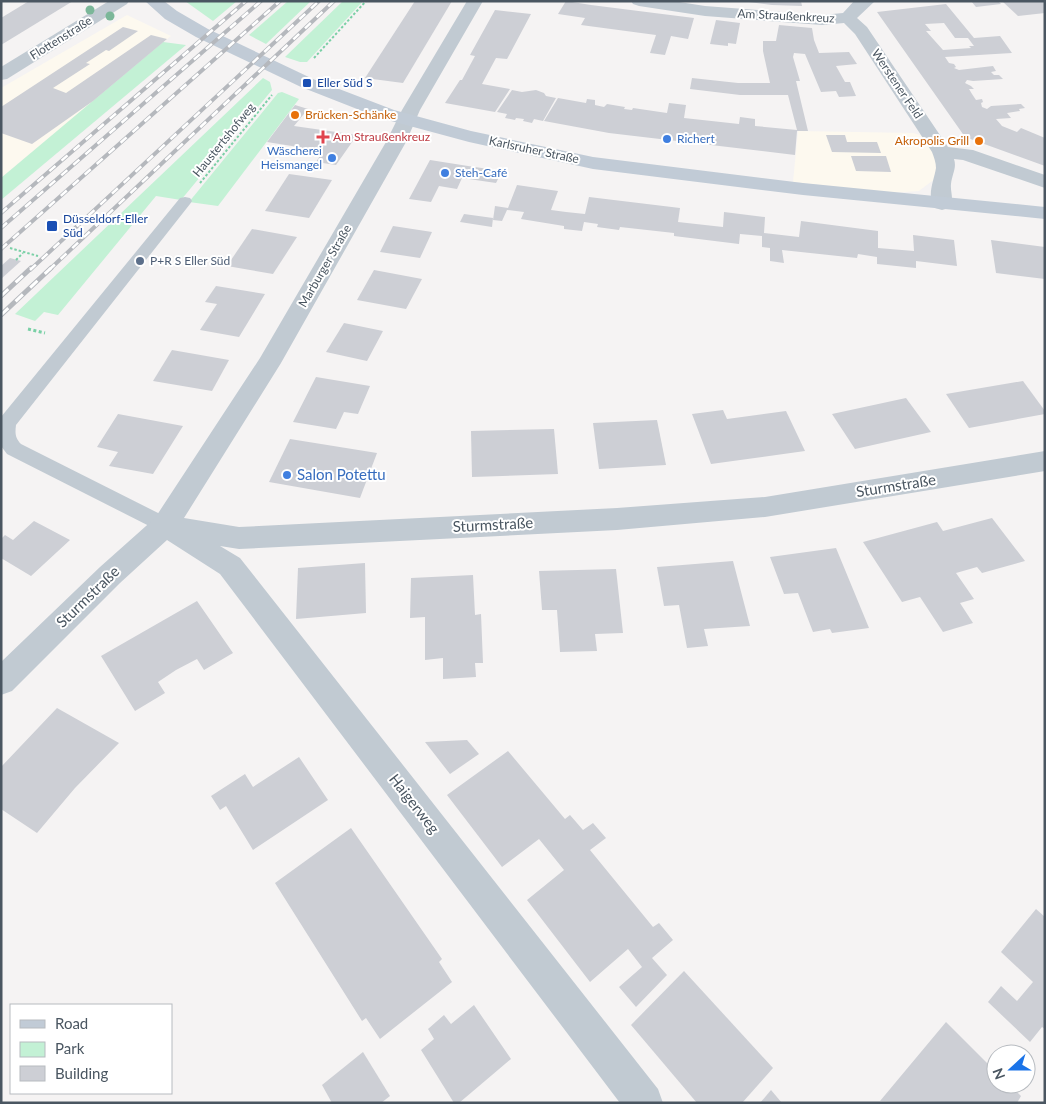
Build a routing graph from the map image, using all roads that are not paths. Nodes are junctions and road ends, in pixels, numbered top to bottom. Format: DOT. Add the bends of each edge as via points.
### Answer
graph roads {
  1 [pos="121,1"];
  2 [pos="153,1"];
  3 [pos="475,1"];
  4 [pos="639,1"];
  5 [pos="867,1"];
  6 [pos="848,18"];
  7 [pos="3,72"];
  8 [pos="407,120"];
  9 [pos="942,152"];
  10 [pos="1045,182"];
  11 [pos="185,201"];
  12 [pos="942,204"];
  13 [pos="1045,213"];
  14 [pos="1045,460"];
  15 [pos="165,526"];
  16 [pos="1,682"];
  17 [pos="644,1103"];
  1 -- 7 [label="street, Flottenstraße"];
  2 -- 8 [label="main road, Karlsruher Straße" via="202,33 293,76"];
  3 -- 8 [label="street, Marburger Straße"];
  4 -- 6 [label="street, Am Straußenkreuz" via="705,11 822,20"];
  5 -- 6 [label="street, Am Straußenkreuz"];
  6 -- 9 [label="street, Werstener Feld" via="861,31"];
  8 -- 12 [label="main road, Karlsruher Straße" via="593,163"];
  8 -- 15 [label="street, Marburger Straße" via="270,363"];
  9 -- 10 [label="street" via="966,154"];
  9 -- 12 [label="street" via="946,166 941,184"];
  11 -- 15 [label="lane" via="52,365 8,423 5,433 7,443 14,449"];
  12 -- 13 [label="main road"];
  14 -- 15 [label="street, Sturmstraße" via="765,506 617,519 239,538"];
  15 -- 16 [label="street, Sturmstraße"];
  15 -- 17 [label="street, Haigerweg" via="230,566"];
}
